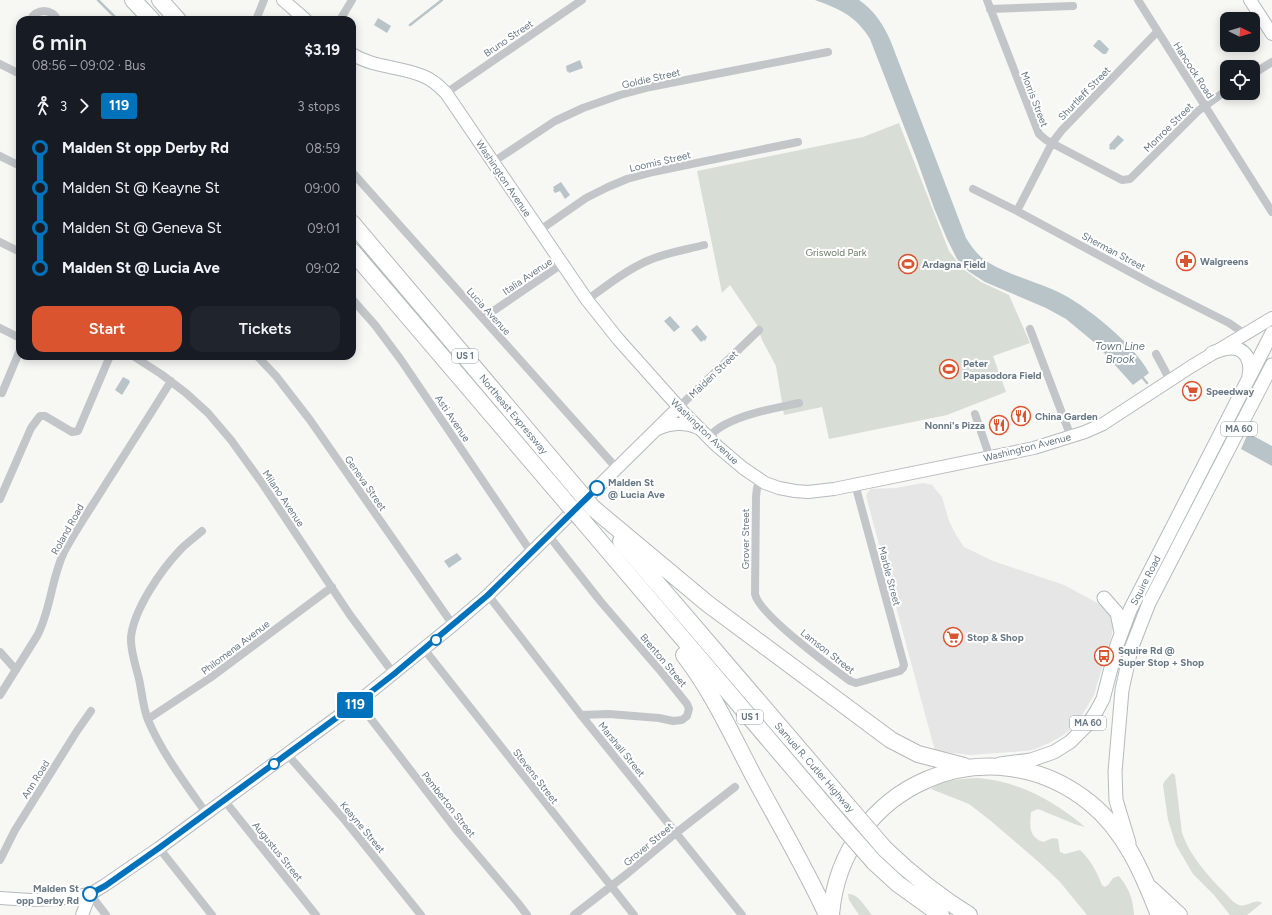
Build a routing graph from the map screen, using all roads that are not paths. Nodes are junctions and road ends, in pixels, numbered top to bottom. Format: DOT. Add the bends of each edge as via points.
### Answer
graph roads {
  1 [pos="133,0"];
  2 [pos="160,0"];
  3 [pos="264,0"];
  4 [pos="283,0"];
  5 [pos="352,0"];
  6 [pos="582,0"];
  7 [pos="987,0"];
  8 [pos="1138,0"];
  9 [pos="1250,0"];
  10 [pos="1073,6"];
  11 [pos="990,9"];
  12 [pos="33,16"];
  13 [pos="55,16"];
  14 [pos="148,16"];
  15 [pos="174,16"];
  16 [pos="258,16"];
  17 [pos="301,16"];
  18 [pos="342,16"];
  19 [pos="1158,32"];
  20 [pos="1272,34"];
  21 [pos="828,52"];
  22 [pos="356,56"];
  23 [pos="1272,62"];
  24 [pos="0,64"];
  25 [pos="1260,70"];
  26 [pos="16,72"];
  27 [pos="446,93"];
  28 [pos="1220,95"];
  29 [pos="1204,105"];
  30 [pos="798,142"];
  31 [pos="1052,143"];
  32 [pos="0,156"];
  33 [pos="493,162"];
  34 [pos="16,164"];
  35 [pos="356,176"];
  36 [pos="1126,180"];
  37 [pos="973,189"];
  38 [pos="1017,210"];
  39 [pos="1272,212"];
  40 [pos="356,228"];
  41 [pos="540,230"];
  42 [pos="0,242"];
  43 [pos="704,245"];
  44 [pos="16,250"];
  45 [pos="356,257"];
  46 [pos="562,264"];
  47 [pos="587,300"];
  48 [pos="356,304"];
  49 [pos="483,318"];
  50 [pos="1272,318"];
  51 [pos="0,328"];
  52 [pos="1030,329"];
  53 [pos="759,330"];
  54 [pos="1272,333"];
  55 [pos="1245,334"];
  56 [pos="16,336"];
  57 [pos="1212,353"];
  58 [pos="1156,354"];
  59 [pos="16,360"];
  60 [pos="108,360"];
  61 [pos="139,360"];
  62 [pos="261,360"];
  63 [pos="1272,365"];
  64 [pos="1170,380"];
  65 [pos="171,381"];
  66 [pos="1247,381"];
  67 [pos="2,393"];
  68 [pos="799,403"];
  69 [pos="679,407"];
  70 [pos="975,414"];
  71 [pos="655,430"];
  72 [pos="704,433"];
  73 [pos="1071,437"];
  74 [pos="989,457"];
  75 [pos="614,466"];
  76 [pos="760,480"];
  77 [pos="855,484"];
  78 [pos="0,499"];
  79 [pos="593,508"];
  80 [pos="202,531"];
  81 [pos="549,536"];
  82 [pos="532,552"];
  83 [pos="332,587"];
  84 [pos="488,595"];
  85 [pos="1104,598"];
  86 [pos="756,600"];
  87 [pos="676,604"];
  88 [pos="661,613"];
  89 [pos="454,625"];
  90 [pos="1121,632"];
  91 [pos="424,649"];
  92 [pos="0,652"];
  93 [pos="16,670"];
  94 [pos="900,671"];
  95 [pos="394,674"];
  96 [pos="0,695"];
  97 [pos="358,702"];
  98 [pos="91,711"];
  99 [pos="581,715"];
  100 [pos="148,719"];
  101 [pos="287,754"];
  102 [pos="975,767"];
  103 [pos="735,787"];
  104 [pos="224,800"];
  105 [pos="206,812"];
  106 [pos="676,833"];
  107 [pos="159,848"];
  108 [pos="1133,856"];
  109 [pos="0,860"];
  110 [pos="611,886"];
  111 [pos="1147,886"];
  112 [pos="90,894"];
  113 [pos="0,898"];
  114 [pos="82,915"];
  115 [pos="106,915"];
  116 [pos="212,915"];
  117 [pos="316,915"];
  118 [pos="421,915"];
  119 [pos="527,915"];
  120 [pos="574,915"];
  121 [pos="634,915"];
  122 [pos="742,915"];
  123 [pos="827,915"];
  124 [pos="831,915"];
  125 [pos="941,915"];
  126 [pos="969,915"];
  127 [pos="1159,915"];
  128 [pos="1179,915"];
  1 -- 14 [label="highway"];
  2 -- 15 [label="highway"];
  3 -- 16 [label="street"];
  4 -- 17 [label="street"];
  5 -- 18 [label="street"];
  6 -- 27 [label="street, Bruno Street"];
  7 -- 11 [label="street, Morris Street"];
  8 -- 19 [label="street, Hancock Road"];
  9 -- 20 [label="street"];
  10 -- 11 [label="street"];
  11 -- 31 [label="street, Morris Street" via="1037,132"];
  12 -- 13 [label="street" via="44,11"];
  19 -- 29 [label="street, Hancock Road"];
  19 -- 31 [label="street, Shurtleff Street"];
  21 -- 33 [label="street, Goldie Street" via="620,95 555,121"];
  22 -- 27 [label="street, Washington Avenue" via="375,64 424,76"];
  23 -- 25 [label="street"];
  24 -- 26 [label="street"];
  27 -- 33 [label="street, Washington Avenue"];
  28 -- 29 [label="street, Monroe Street"];
  29 -- 36 [label="street, Monroe Street" via="1132,178"];
  29 -- 39 [label="street, Hancock Road"];
  30 -- 41 [label="street, Loomis Street" via="627,179 586,198"];
  31 -- 36 [label="street, Morris Street" via="1117,178"];
  31 -- 38 [label="street, Shurtleff Street"];
  32 -- 34 [label="street"];
  33 -- 41 [label="street, Washington Avenue"];
  35 -- 49 [label="street, Lucia Avenue"];
  37 -- 38 [label="street, Sherman Street"];
  38 -- 55 [label="street, Sherman Street" via="1229,323"];
  40 -- 79 [label="highway, Northeast Expressway / US 1, bridge"];
  41 -- 46 [label="street, Washington Avenue"];
  42 -- 44 [label="street"];
  43 -- 47 [label="street" via="666,254 641,264"];
  45 -- 88 [label="highway, Northeast Expressway / US 1, bridge"];
  46 -- 47 [label="street, Washington Avenue"];
  46 -- 49 [label="street, Italia Avenue"];
  47 -- 69 [label="street, Washington Avenue"];
  48 -- 82 [label="street, Asti Avenue" via="404,365"];
  49 -- 75 [label="street, Lucia Avenue"];
  50 -- 55 [label="street, Washington Avenue"];
  51 -- 56 [label="street"];
  52 -- 73 [label="street"];
  53 -- 69 [label="street, Malden Street"];
  54 -- 66 [label="main road, Squire Road / MA 60"];
  55 -- 57 [label="street, Washington Avenue"];
  57 -- 64 [label="street, Washington Avenue"];
  57 -- 66 [label="main road" via="1227,348 1240,350 1250,364"];
  58 -- 64 [label="street"];
  59 -- 67 [label="street"];
  60 -- 78 [label="street" via="76,432 40,416 31,428"];
  61 -- 65 [label="street, Milano Avenue"];
  62 -- 89 [label="street, Geneva Street" via="303,410"];
  63 -- 108 [label="main road, Squire Road / MA 60" via="1135,637 1120,712 1115,783 1118,810"];
  64 -- 73 [label="street, Washington Avenue" via="1103,424"];
  65 -- 83 [label="street, Milano Avenue" via="201,407 231,440"];
  65 -- 93 [label="street, Roland Road" via="65,551 42,627"];
  66 -- 90 [label="main road, Squire Road / MA 60" via="1136,597"];
  68 -- 72 [label="street" via="730,422"];
  69 -- 71 [label="street, Malden Street"];
  69 -- 72 [label="street, Washington Avenue"];
  70 -- 74 [label="street"];
  71 -- 72 [label="street" via="664,426 688,424"];
  71 -- 75 [label="street, Malden Street"];
  72 -- 76 [label="street, Washington Avenue"];
  73 -- 74 [label="street, Washington Avenue"];
  74 -- 77 [label="street, Washington Avenue"];
  75 -- 81 [label="street, Malden Street"];
  76 -- 77 [label="street, Washington Avenue" via="779,488 802,492"];
  76 -- 86 [label="street, Grover Street" via="756,494"];
  77 -- 94 [label="street, Marble Street" via="903,663"];
  79 -- 87 [label="highway, Northeast Expressway / US 1"];
  79 -- 102 [label="highway" via="708,604 891,740 925,757"];
  80 -- 100 [label="street" via="168,564 144,599 134,623 131,639"];
  81 -- 82 [label="street, Malden Street"];
  81 -- 99 [label="street, Brenton Street" via="689,709 687,716 676,721 609,714"];
  82 -- 84 [label="street, Malden Street"];
  83 -- 95 [label="street, Milano Avenue" via="350,616"];
  83 -- 100 [label="street, Philomena Avenue" via="210,678"];
  84 -- 89 [label="street, Malden Street"];
  84 -- 99 [label="street, Marshall Street"];
  85 -- 90 [label="main road" via="1117,613"];
  86 -- 94 [label="street, Lamson Street" via="786,631 850,682"];
  87 -- 126 [label="highway, Samuel R. Cutler Highway / US 1, bridge" via="885,848 925,885"];
  88 -- 123 [label="highway" via="677,647 697,673 725,721"];
  88 -- 125 [label="highway, Samuel R. Cutler Highway / US 1, bridge" via="874,862 908,892"];
  89 -- 91 [label="street, Malden Street"];
  90 -- 102 [label="main road, Squire Road / MA 60" via="1103,699 1079,734 1060,749 1038,758"];
  91 -- 95 [label="street, Malden Street"];
  91 -- 110 [label="street, Stevens Street"];
  92 -- 93 [label="street"];
  93 -- 96 [label="street, Roland Road"];
  95 -- 97 [label="street, Malden Street"];
  97 -- 101 [label="street, Malden Street"];
  97 -- 119 [label="street, Pemberton Street" via="449,821"];
  98 -- 109 [label="street, Ann Road" via="15,830"];
  99 -- 106 [label="street, Marshall Street"];
  100 -- 105 [label="street" via="179,774"];
  101 -- 104 [label="street, Malden Street"];
  101 -- 118 [label="street, Keayne Street" via="343,818"];
  102 -- 108 [label="highway" via="1004,767 1029,771 1051,778 1073,790 1108,820"];
  102 -- 124 [label="highway, MA 60" via="944,772 921,781 896,796 875,815 845,860 835,888"];
  103 -- 106 [label="street, Grover Street"];
  104 -- 105 [label="street, Malden Street"];
  104 -- 117 [label="street, Augustus Street"];
  105 -- 107 [label="street, Malden Street"];
  106 -- 110 [label="street, Grover Street"];
  106 -- 122 [label="street, Marshall Street"];
  107 -- 112 [label="street, Malden Street"];
  107 -- 116 [label="street"];
  108 -- 111 [label="highway, MA 60"];
  110 -- 120 [label="street, Grover Street"];
  110 -- 121 [label="street, Stevens Street"];
  111 -- 127 [label="highway, MA 60"];
  111 -- 128 [label="highway"];
  112 -- 113 [label="street, Malden Street" via="57,899"];
  112 -- 114 [label="street"];
  112 -- 115 [label="street"];
}
